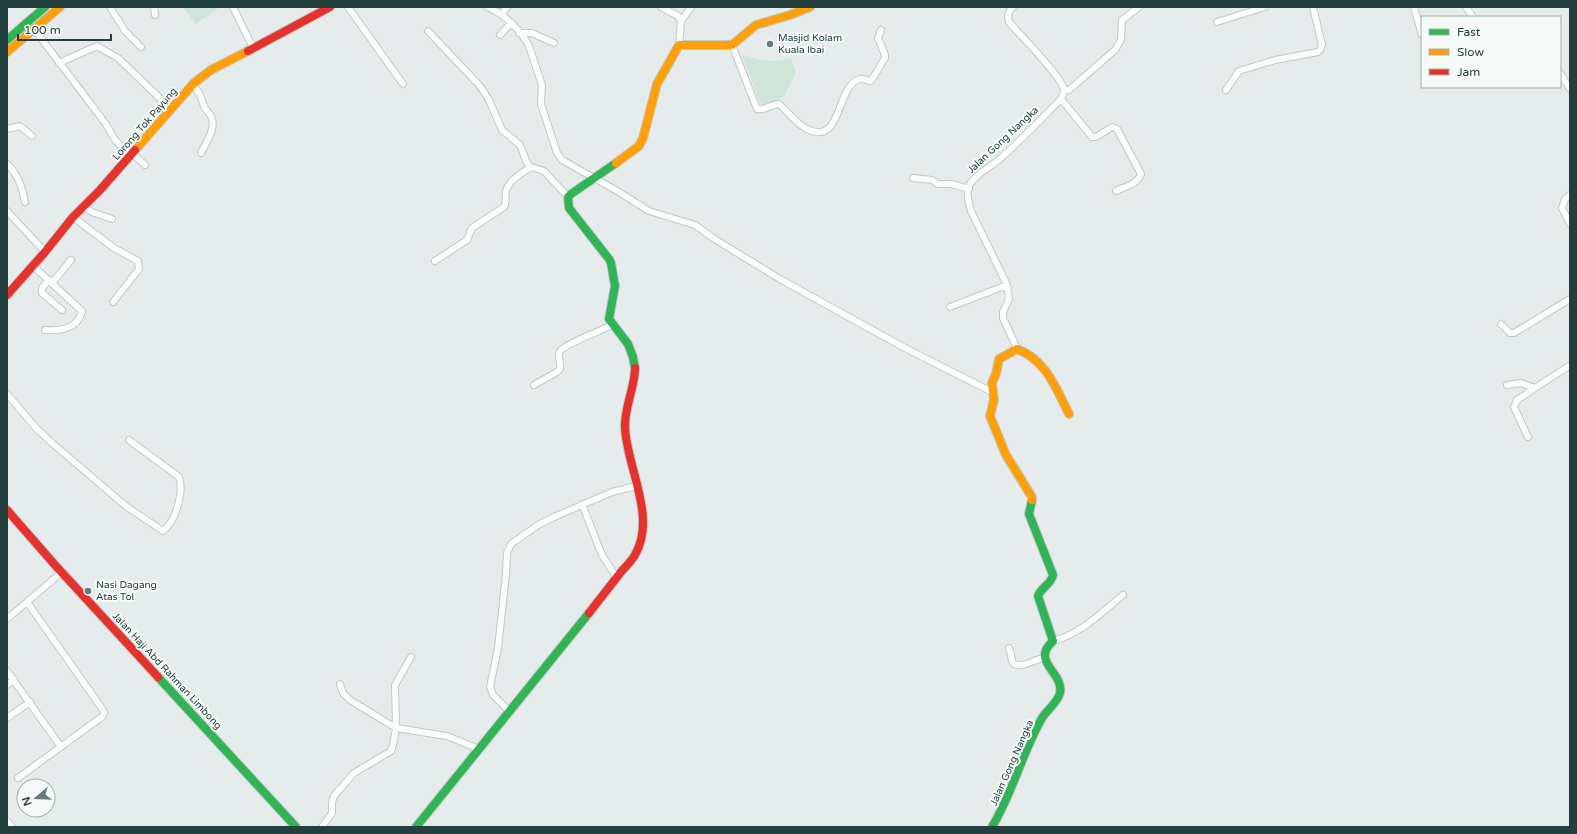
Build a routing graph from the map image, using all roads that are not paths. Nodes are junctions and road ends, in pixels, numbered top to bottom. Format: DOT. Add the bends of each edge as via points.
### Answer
graph roads {
  1 [pos="60,7"];
  2 [pos="110,7"];
  3 [pos="154,7"];
  4 [pos="233,7"];
  5 [pos="330,7"];
  6 [pos="348,7"];
  7 [pos="487,7"];
  8 [pos="507,7"];
  9 [pos="661,7"];
  10 [pos="691,7"];
  11 [pos="810,7"];
  12 [pos="1012,7"];
  13 [pos="1139,7"];
  14 [pos="1262,7"];
  15 [pos="1313,7"];
  16 [pos="1414,7"];
  17 [pos="1466,7"];
  18 [pos="42,8"];
  19 [pos="502,14"];
  20 [pos="155,15"];
  21 [pos="1472,16"];
  22 [pos="681,21"];
  23 [pos="1216,22"];
  24 [pos="510,24"];
  25 [pos="34,29"];
  26 [pos="428,30"];
  27 [pos="881,30"];
  28 [pos="1421,32"];
  29 [pos="519,33"];
  30 [pos="500,35"];
  31 [pos="7,40"];
  32 [pos="554,43"];
  33 [pos="679,45"];
  34 [pos="732,45"];
  35 [pos="141,47"];
  36 [pos="253,48"];
  37 [pos="7,52"];
  38 [pos="59,63"];
  39 [pos="1561,75"];
  40 [pos="192,84"];
  41 [pos="403,84"];
  42 [pos="1570,89"];
  43 [pos="1226,90"];
  44 [pos="1064,91"];
  45 [pos="1061,99"];
  46 [pos="171,110"];
  47 [pos="7,129"];
  48 [pos="32,136"];
  49 [pos="201,153"];
  50 [pos="131,154"];
  51 [pos="7,164"];
  52 [pos="145,165"];
  53 [pos="531,167"];
  54 [pos="594,178"];
  55 [pos="913,178"];
  56 [pos="968,189"];
  57 [pos="1116,191"];
  58 [pos="1570,195"];
  59 [pos="568,197"];
  60 [pos="25,202"];
  61 [pos="84,206"];
  62 [pos="8,215"];
  63 [pos="73,216"];
  64 [pos="112,219"];
  65 [pos="1570,224"];
  66 [pos="45,252"];
  67 [pos="71,260"];
  68 [pos="435,261"];
  69 [pos="33,266"];
  70 [pos="50,282"];
  71 [pos="1007,285"];
  72 [pos="7,295"];
  73 [pos="1570,299"];
  74 [pos="113,302"];
  75 [pos="950,307"];
  76 [pos="62,310"];
  77 [pos="1501,324"];
  78 [pos="612,325"];
  79 [pos="45,330"];
  80 [pos="1016,346"];
  81 [pos="1570,366"];
  82 [pos="1507,384"];
  83 [pos="534,385"];
  84 [pos="1535,388"];
  85 [pos="992,392"];
  86 [pos="7,394"];
  87 [pos="1069,414"];
  88 [pos="1528,437"];
  89 [pos="129,440"];
  90 [pos="636,486"];
  91 [pos="582,504"];
  92 [pos="7,510"];
  93 [pos="62,572"];
  94 [pos="617,578"];
  95 [pos="1124,595"];
  96 [pos="27,602"];
  97 [pos="7,619"];
  98 [pos="1053,641"];
  99 [pos="1009,648"];
  100 [pos="410,657"];
  101 [pos="1046,658"];
  102 [pos="7,671"];
  103 [pos="14,680"];
  104 [pos="340,684"];
  105 [pos="7,685"];
  106 [pos="30,702"];
  107 [pos="510,712"];
  108 [pos="7,718"];
  109 [pos="396,728"];
  110 [pos="60,747"];
  111 [pos="479,749"];
  112 [pos="18,778"];
  113 [pos="7,821"];
  114 [pos="12,827"];
  115 [pos="296,827"];
  116 [pos="322,827"];
  117 [pos="416,827"];
  118 [pos="992,827"];
  1 -- 25 [label="main road"];
  2 -- 35 [label="street" via="125,31"];
  3 -- 20 [label="street"];
  4 -- 36 [label="street"];
  5 -- 36 [label="main road, Lorong Tok Payung"];
  6 -- 41 [label="street"];
  7 -- 19 [label="street"];
  8 -- 19 [label="street"];
  9 -- 22 [label="street" via="678,16"];
  10 -- 22 [label="street"];
  11 -- 34 [label="main road" via="756,25"];
  12 -- 44 [label="street" via="1008,16 1009,22 1057,77"];
  13 -- 44 [label="street" via="1122,20 1121,40 1115,50 1069,90"];
  14 -- 23 [label="street"];
  15 -- 43 [label="street" via="1322,45 1318,52 1275,60 1239,71"];
  16 -- 28 [label="street"];
  17 -- 21 [label="street"];
  18 -- 31 [label="main road"];
  19 -- 24 [label="street"];
  22 -- 33 [label="street"];
  24 -- 29 [label="street"];
  24 -- 30 [label="street"];
  25 -- 37 [label="main road"];
  25 -- 38 [label="street"];
  26 -- 53 [label="street" via="480,86 502,130 519,143 524,160"];
  27 -- 34 [label="street" via="878,38 885,56 879,68 871,80 860,79 852,84 833,122 820,134 806,129 779,104 762,110 755,107"];
  29 -- 32 [label="street" via="532,33"];
  29 -- 54 [label="street" via="529,46 541,82 541,104 559,155 562,160"];
  33 -- 34 [label="main road"];
  33 -- 54 [label="main road" via="657,84 641,143"];
  36 -- 40 [label="main road, Lorong Tok Payung" via="211,70"];
  38 -- 46 [label="street" via="97,46 118,58"];
  38 -- 50 [label="street" via="106,124 115,140"];
  39 -- 42 [label="street"];
  40 -- 46 [label="main road, Lorong Tok Payung"];
  40 -- 49 [label="street" via="202,97 213,124"];
  44 -- 45 [label="street, Jalan Gong Nangka"];
  45 -- 56 [label="street, Jalan Gong Nangka" via="1001,158 976,177"];
  45 -- 57 [label="street" via="1092,137 1112,127 1117,129 1141,174 1136,182"];
  46 -- 50 [label="main road, Lorong Tok Payung"];
  47 -- 48 [label="street" via="20,126"];
  50 -- 52 [label="street"];
  50 -- 61 [label="main road, Lorong Tok Payung"];
  51 -- 60 [label="street" via="21,186"];
  53 -- 59 [label="street" via="544,172"];
  53 -- 68 [label="street" via="510,182 504,207 472,228 466,240"];
  54 -- 59 [label="main road"];
  54 -- 85 [label="street" via="649,211 694,225 780,279 903,347"];
  55 -- 56 [label="street"];
  56 -- 71 [label="street, Jalan Gong Nangka" via="971,211"];
  58 -- 65 [label="street" via="1565,199 1562,208"];
  59 -- 78 [label="main road" via="569,208 611,263 615,289 609,315"];
  61 -- 63 [label="main road, Lorong Tok Payung"];
  61 -- 64 [label="street" via="92,212"];
  62 -- 66 [label="street"];
  63 -- 66 [label="main road, Lorong Tok Payung"];
  63 -- 74 [label="street" via="114,248 138,261 140,269"];
  66 -- 69 [label="main road, Lorong Tok Payung"];
  67 -- 70 [label="street"];
  69 -- 70 [label="street"];
  69 -- 72 [label="main road, Lorong Tok Payung"];
  70 -- 76 [label="street" via="42,288 42,293"];
  70 -- 79 [label="street" via="82,311 82,314 73,326 67,329"];
  71 -- 75 [label="street"];
  71 -- 80 [label="street, Jalan Gong Nangka" via="1009,299 1003,318"];
  73 -- 77 [label="street" via="1514,333 1510,333"];
  78 -- 83 [label="street" via="561,350 560,369"];
  78 -- 90 [label="main road" via="627,343 635,364 635,378 625,420 629,458"];
  80 -- 85 [label="main road" via="998,360"];
  80 -- 87 [label="main road" via="1035,358 1046,372"];
  81 -- 84 [label="street"];
  82 -- 84 [label="street" via="1521,383"];
  84 -- 88 [label="street" via="1517,400 1514,407"];
  85 -- 98 [label="main road" via="994,400 990,418 1006,455 1032,497 1029,514 1031,522 1054,575 1054,579 1039,592 1038,596"];
  86 -- 89 [label="street" via="52,443 127,507 163,531 168,527 177,508 182,485 179,477"];
  90 -- 91 [label="street"];
  90 -- 94 [label="main road" via="643,513 643,538 636,554"];
  91 -- 94 [label="street" via="602,555"];
  91 -- 107 [label="street" via="538,525 511,544 507,553 498,648 490,687 493,695"];
  92 -- 93 [label="main road, Jalan Haji Abd Rahman Limbong"];
  93 -- 96 [label="street"];
  93 -- 115 [label="main road, Jalan Haji Abd Rahman Limbong"];
  94 -- 107 [label="main road"];
  95 -- 98 [label="street" via="1087,625"];
  96 -- 97 [label="street"];
  96 -- 110 [label="street" via="104,713"];
  98 -- 101 [label="main road" via="1047,646"];
  99 -- 101 [label="street" via="1014,664 1026,665"];
  100 -- 109 [label="street" via="395,685"];
  101 -- 118 [label="main road, Jalan Gong Nangka" via="1060,686 1059,694 1042,718 1002,810"];
  102 -- 103 [label="street"];
  103 -- 105 [label="street"];
  103 -- 106 [label="street"];
  104 -- 109 [label="street" via="350,700"];
  106 -- 108 [label="street"];
  106 -- 110 [label="street"];
  107 -- 111 [label="main road"];
  109 -- 111 [label="street" via="447,736"];
  109 -- 116 [label="street" via="391,751 354,773 334,796 332,813"];
  110 -- 112 [label="street"];
  111 -- 117 [label="main road"];
  113 -- 114 [label="street"];
}
